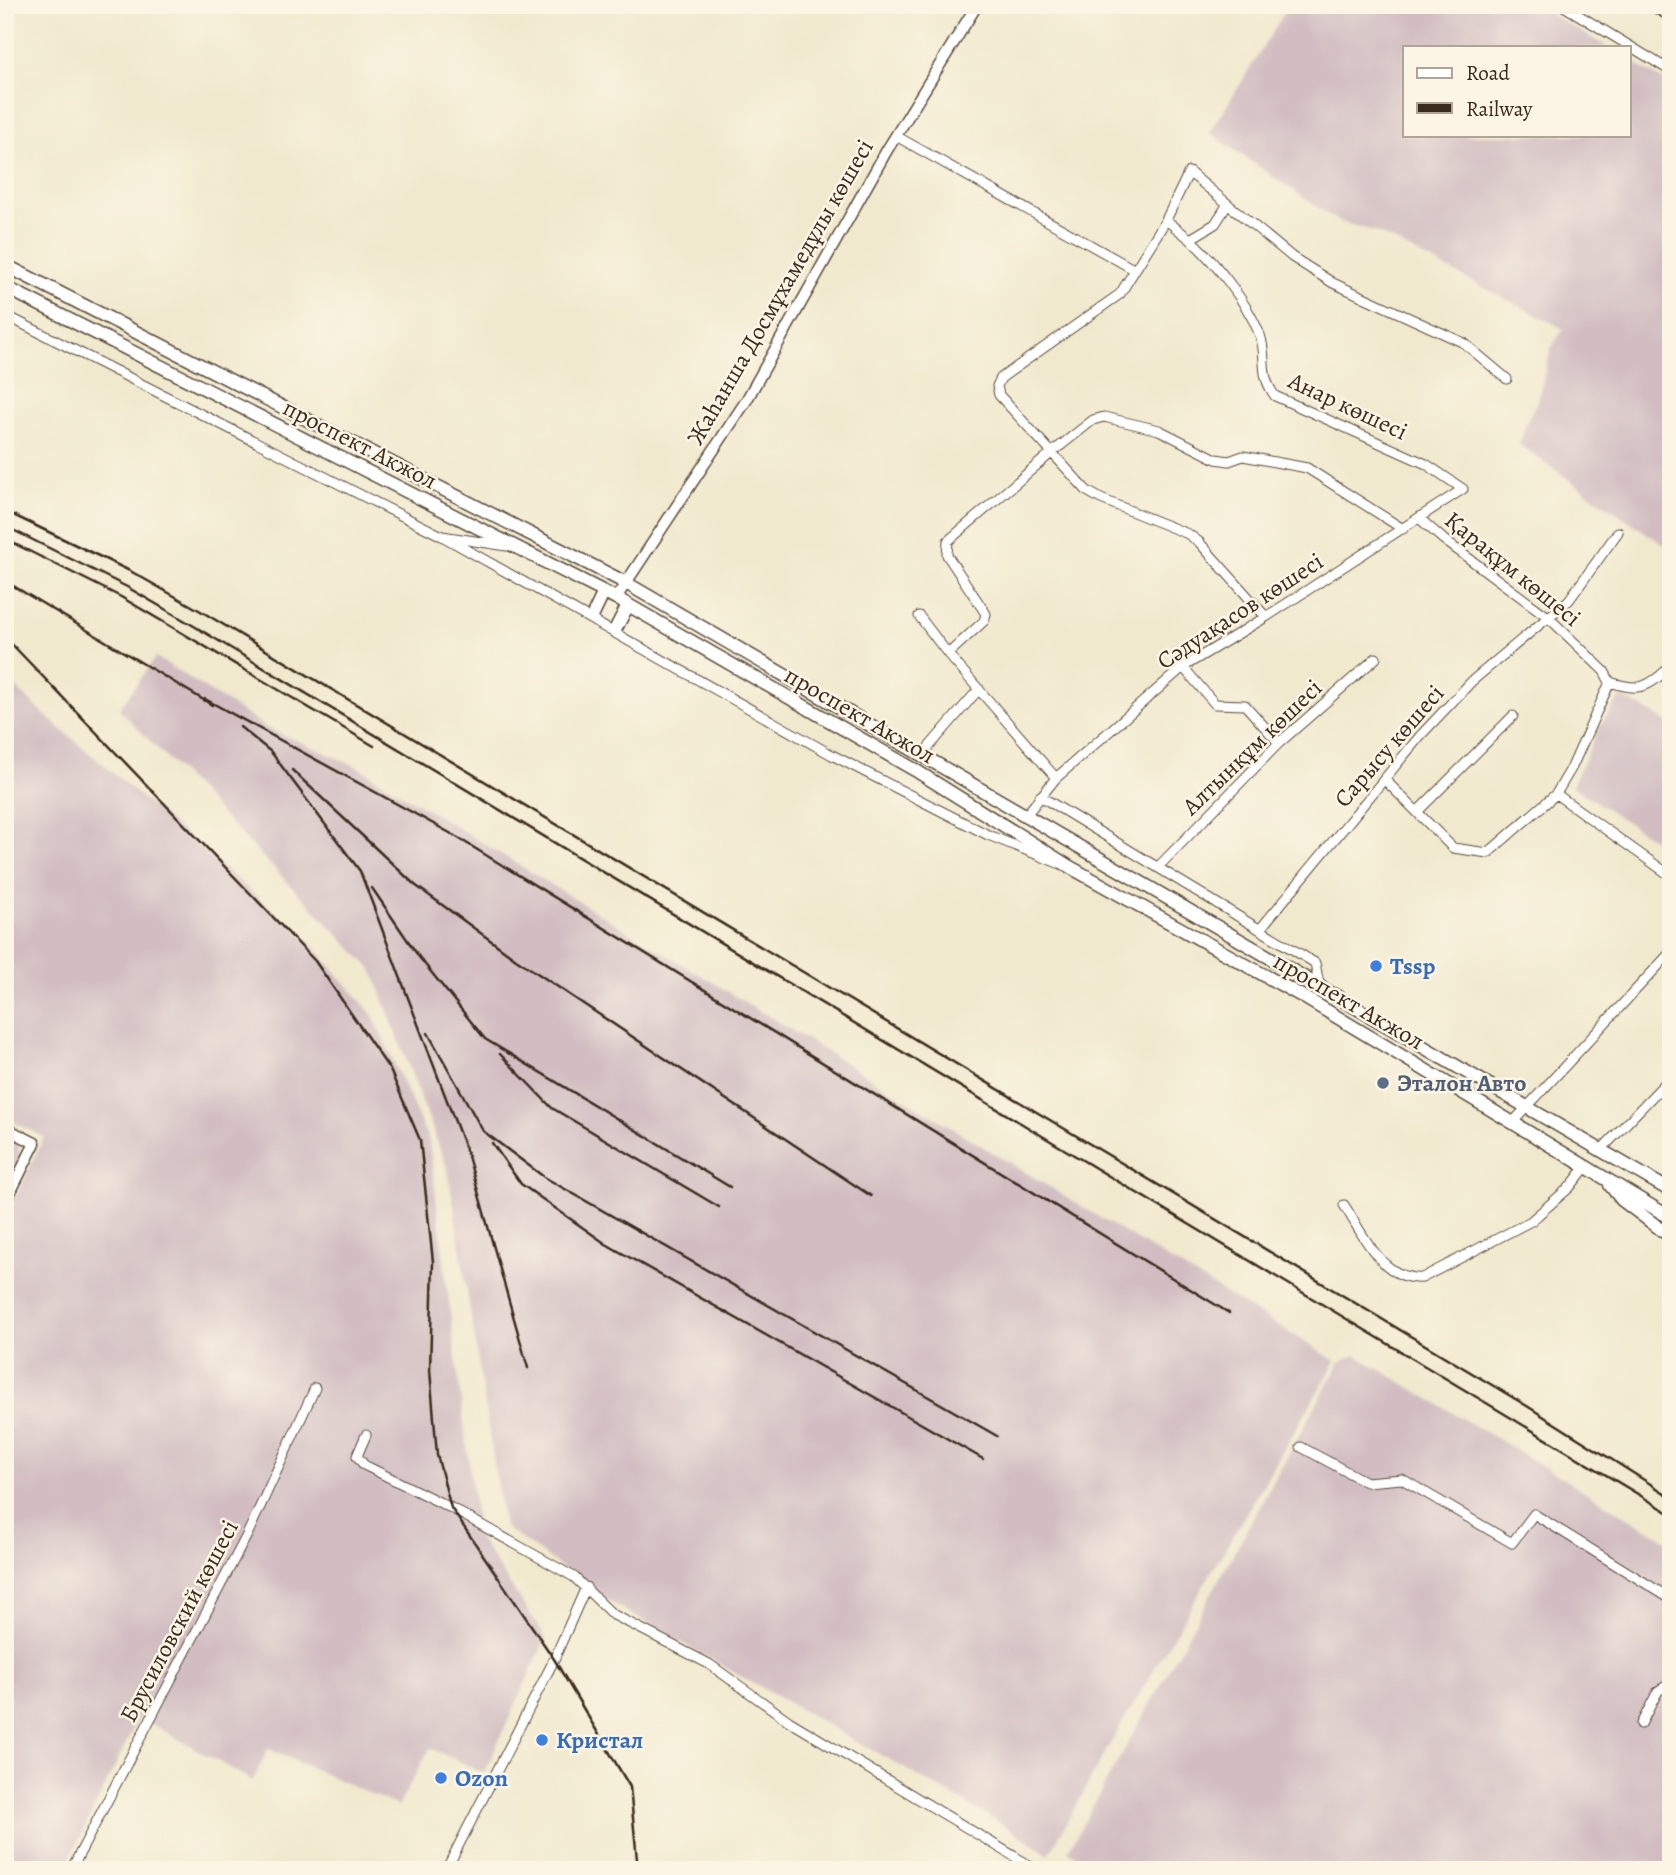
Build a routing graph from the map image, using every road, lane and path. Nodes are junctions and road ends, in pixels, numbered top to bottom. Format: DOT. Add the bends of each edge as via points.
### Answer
graph roads {
  1 [pos="977,5"];
  2 [pos="1562,5"];
  3 [pos="1652,5"];
  4 [pos="1671,16"];
  5 [pos="1630,46"];
  6 [pos="1630,46"];
  7 [pos="1671,71"];
  8 [pos="896,136"];
  9 [pos="1228,204"];
  10 [pos="1166,220"];
  11 [pos="1190,239"];
  12 [pos="5,265"];
  13 [pos="1135,270"];
  14 [pos="5,287"];
  15 [pos="5,316"];
  16 [pos="123,326"];
  17 [pos="115,344"];
  18 [pos="1507,379"];
  19 [pos="1050,454"];
  20 [pos="1463,489"];
  21 [pos="1419,518"];
  22 [pos="1403,529"];
  23 [pos="1618,532"];
  24 [pos="442,536"];
  25 [pos="521,548"];
  26 [pos="626,583"];
  27 [pos="604,592"];
  28 [pos="616,598"];
  29 [pos="628,605"];
  30 [pos="919,616"];
  31 [pos="1266,617"];
  32 [pos="1548,617"];
  33 [pos="592,618"];
  34 [pos="615,630"];
  35 [pos="948,654"];
  36 [pos="1376,658"];
  37 [pos="1671,666"];
  38 [pos="1183,667"];
  39 [pos="1610,682"];
  40 [pos="979,689"];
  41 [pos="1513,716"];
  42 [pos="1279,743"];
  43 [pos="922,755"];
  44 [pos="1056,778"];
  45 [pos="1385,780"];
  46 [pos="1556,794"];
  47 [pos="1040,796"];
  48 [pos="1418,811"];
  49 [pos="1026,815"];
  50 [pos="1070,867"];
  51 [pos="1158,867"];
  52 [pos="1671,876"];
  53 [pos="1261,928"];
  54 [pos="1671,952"];
  55 [pos="1320,989"];
  56 [pos="1671,1077"];
  57 [pos="1526,1109"];
  58 [pos="1513,1122"];
  59 [pos="5,1128"];
  60 [pos="1600,1151"];
  61 [pos="1585,1168"];
  62 [pos="1605,1180"];
  63 [pos="1671,1188"];
  64 [pos="5,1203"];
  65 [pos="1344,1205"];
  66 [pos="1671,1218"];
  67 [pos="1671,1237"];
  68 [pos="315,1388"];
  69 [pos="366,1435"];
  70 [pos="1301,1447"];
  71 [pos="586,1587"];
  72 [pos="1671,1599"];
  73 [pos="1671,1683"];
  74 [pos="1641,1724"];
  75 [pos="71,1870"];
  76 [pos="446,1870"];
  77 [pos="1037,1870"];
  1 -- 8 [label="street, Жаһанша Досмұхамедұлы көшесі"];
  2 -- 5 [label="street"];
  3 -- 4 [label="street"];
  6 -- 7 [label="street"];
  8 -- 13 [label="street"];
  8 -- 26 [label="street, Жаһанша Досмұхамедұлы көшесі" via="746,401"];
  9 -- 10 [label="street" via="1189,172"];
  9 -- 11 [label="street" via="1215,224"];
  9 -- 18 [label="street" via="1332,283 1464,342"];
  10 -- 11 [label="street, Анар көшесі"];
  10 -- 13 [label="street"];
  11 -- 20 [label="street, Анар көшесі" via="1213,261 1256,327 1263,374 1275,396 1426,464"];
  12 -- 16 [label="main road, проспект Акжол"];
  13 -- 19 [label="street" via="1120,294 1001,378 997,386 999,395"];
  14 -- 17 [label="main road, проспект Акжол"];
  15 -- 24 [label="street"];
  16 -- 17 [label="main road"];
  16 -- 26 [label="main road, проспект Акжол"];
  17 -- 25 [label="main road, проспект Акжол"];
  19 -- 22 [label="street" via="1104,416 1159,430 1216,459 1260,458 1307,468"];
  19 -- 31 [label="street" via="1087,491 1178,528 1199,542"];
  19 -- 35 [label="street" via="948,541 947,555 986,614"];
  20 -- 21 [label="street, Сәдуақасов көшесі"];
  21 -- 22 [label="street, Сәдуақасов көшесі"];
  21 -- 32 [label="street, Қарақұм көшесі"];
  22 -- 31 [label="street, Сәдуақасов көшесі"];
  23 -- 32 [label="street, Сарысу көшесі" via="1569,600"];
  24 -- 25 [label="street"];
  24 -- 33 [label="street"];
  25 -- 27 [label="main road, проспект Акжол"];
  26 -- 28 [label="street, Жаһанша Досмұхамедұлы көшесі"];
  26 -- 43 [label="main road, проспект Акжол"];
  27 -- 28 [label="main road, проспект Акжол"];
  27 -- 33 [label="main road"];
  28 -- 29 [label="main road, проспект Акжол"];
  29 -- 34 [label="main road"];
  29 -- 50 [label="main road, проспект Акжол" via="915,770"];
  30 -- 35 [label="street"];
  31 -- 38 [label="street, Сәдуақасов көшесі"];
  32 -- 39 [label="street, Қарақұм көшесі"];
  32 -- 45 [label="street, Сарысу көшесі" via="1472,681"];
  33 -- 34 [label="street"];
  34 -- 50 [label="street" via="832,755 1029,854"];
  35 -- 40 [label="street"];
  36 -- 42 [label="street, Алтынқұм көшесі"];
  37 -- 39 [label="street" via="1645,687"];
  38 -- 42 [label="street" via="1215,704 1245,705"];
  38 -- 44 [label="street, Сәдуақасов көшесі"];
  39 -- 46 [label="street"];
  40 -- 43 [label="street"];
  40 -- 44 [label="street"];
  41 -- 48 [label="street"];
  42 -- 51 [label="street, Алтынқұм көшесі"];
  43 -- 49 [label="main road, проспект Акжол"];
  44 -- 47 [label="street, Сәдуақасов көшесі"];
  45 -- 48 [label="street"];
  45 -- 53 [label="street, Сарысу көшесі"];
  46 -- 48 [label="street" via="1488,853 1453,848"];
  46 -- 52 [label="street"];
  47 -- 49 [label="street, Сәдуақасов көшесі"];
  47 -- 51 [label="street"];
  49 -- 55 [label="main road, проспект Акжол"];
  50 -- 58 [label="main road, проспект Акжол" via="1307,999"];
  51 -- 53 [label="street"];
  53 -- 55 [label="street" via="1315,963"];
  54 -- 57 [label="street"];
  55 -- 57 [label="main road, проспект Акжол"];
  56 -- 60 [label="street"];
  57 -- 58 [label="street"];
  57 -- 60 [label="main road, проспект Акжол"];
  58 -- 61 [label="main road, проспект Акжол"];
  59 -- 64 [label="street" via="35,1143"];
  60 -- 63 [label="main road, проспект Акжол"];
  61 -- 62 [label="main road, проспект Акжол"];
  61 -- 65 [label="street" via="1531,1221 1422,1278 1392,1272"];
  62 -- 66 [label="main road, проспект Акжол"];
  62 -- 67 [label="main road" via="1622,1200"];
  68 -- 75 [label="street, Брусиловский көшесі" via="247,1535"];
  69 -- 71 [label="street" via="357,1455 364,1465 480,1524"];
  70 -- 72 [label="street" via="1366,1482 1402,1479 1512,1544 1534,1514"];
  71 -- 76 [label="street" via="546,1676"];
  71 -- 77 [label="street" via="612,1614 709,1664 789,1721"];
  73 -- 74 [label="street" via="1658,1691"];
}
